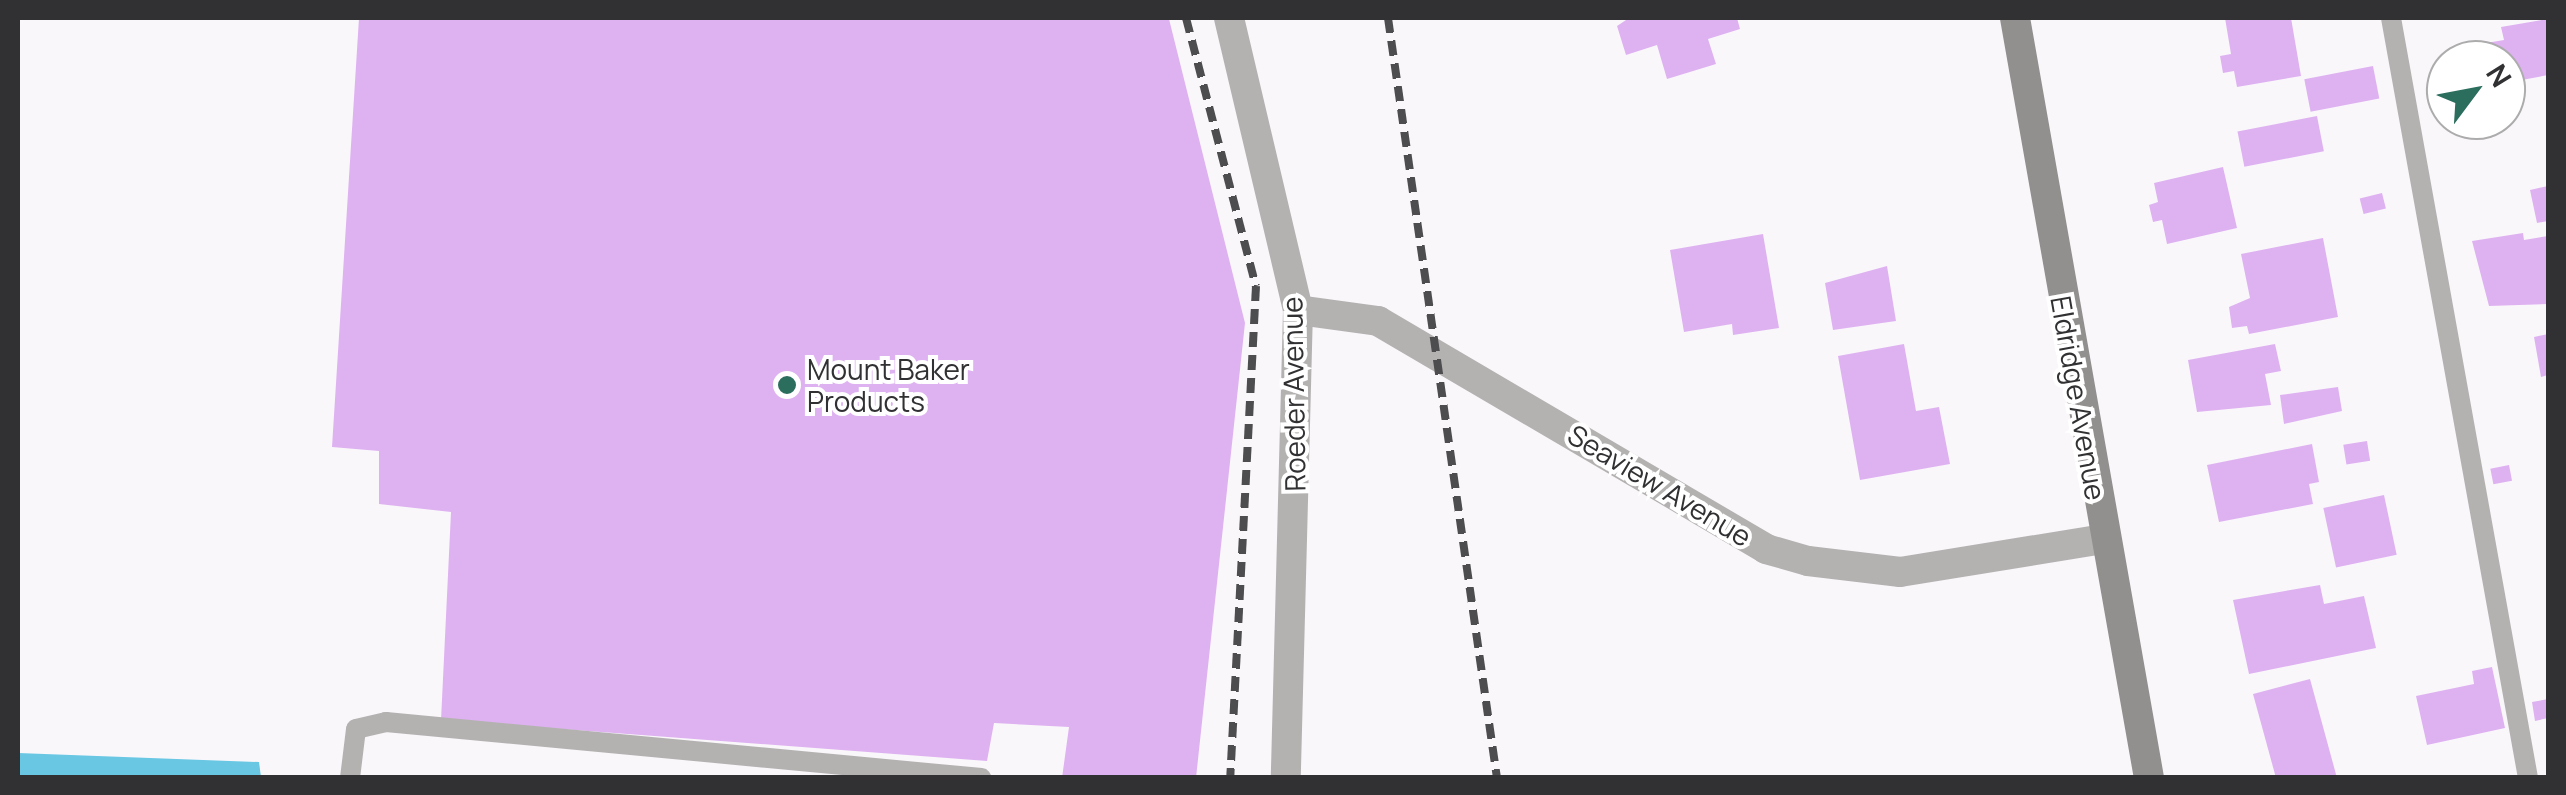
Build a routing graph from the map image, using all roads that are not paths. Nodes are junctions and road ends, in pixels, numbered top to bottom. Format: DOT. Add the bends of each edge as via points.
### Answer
graph roads {
  1 [pos="1229,18"];
  2 [pos="2015,18"];
  3 [pos="2391,18"];
  4 [pos="1298,310"];
  5 [pos="2103,539"];
  6 [pos="879,772"];
  7 [pos="975,777"];
  8 [pos="350,778"];
  9 [pos="1286,778"];
  10 [pos="2150,778"];
  11 [pos="2528,778"];
  1 -- 4 [label="street, Roeder Avenue"];
  2 -- 5 [label="main road, Eldridge Avenue"];
  3 -- 11 [label="lane"];
  4 -- 5 [label="street, Seaview Avenue" via="1378,321 1766,549 1808,561 1900,572"];
  4 -- 9 [label="street, Roeder Avenue"];
  5 -- 10 [label="main road, Eldridge Avenue"];
  6 -- 7 [label="lane"];
  6 -- 8 [label="lane" via="386,722 356,729"];
}
